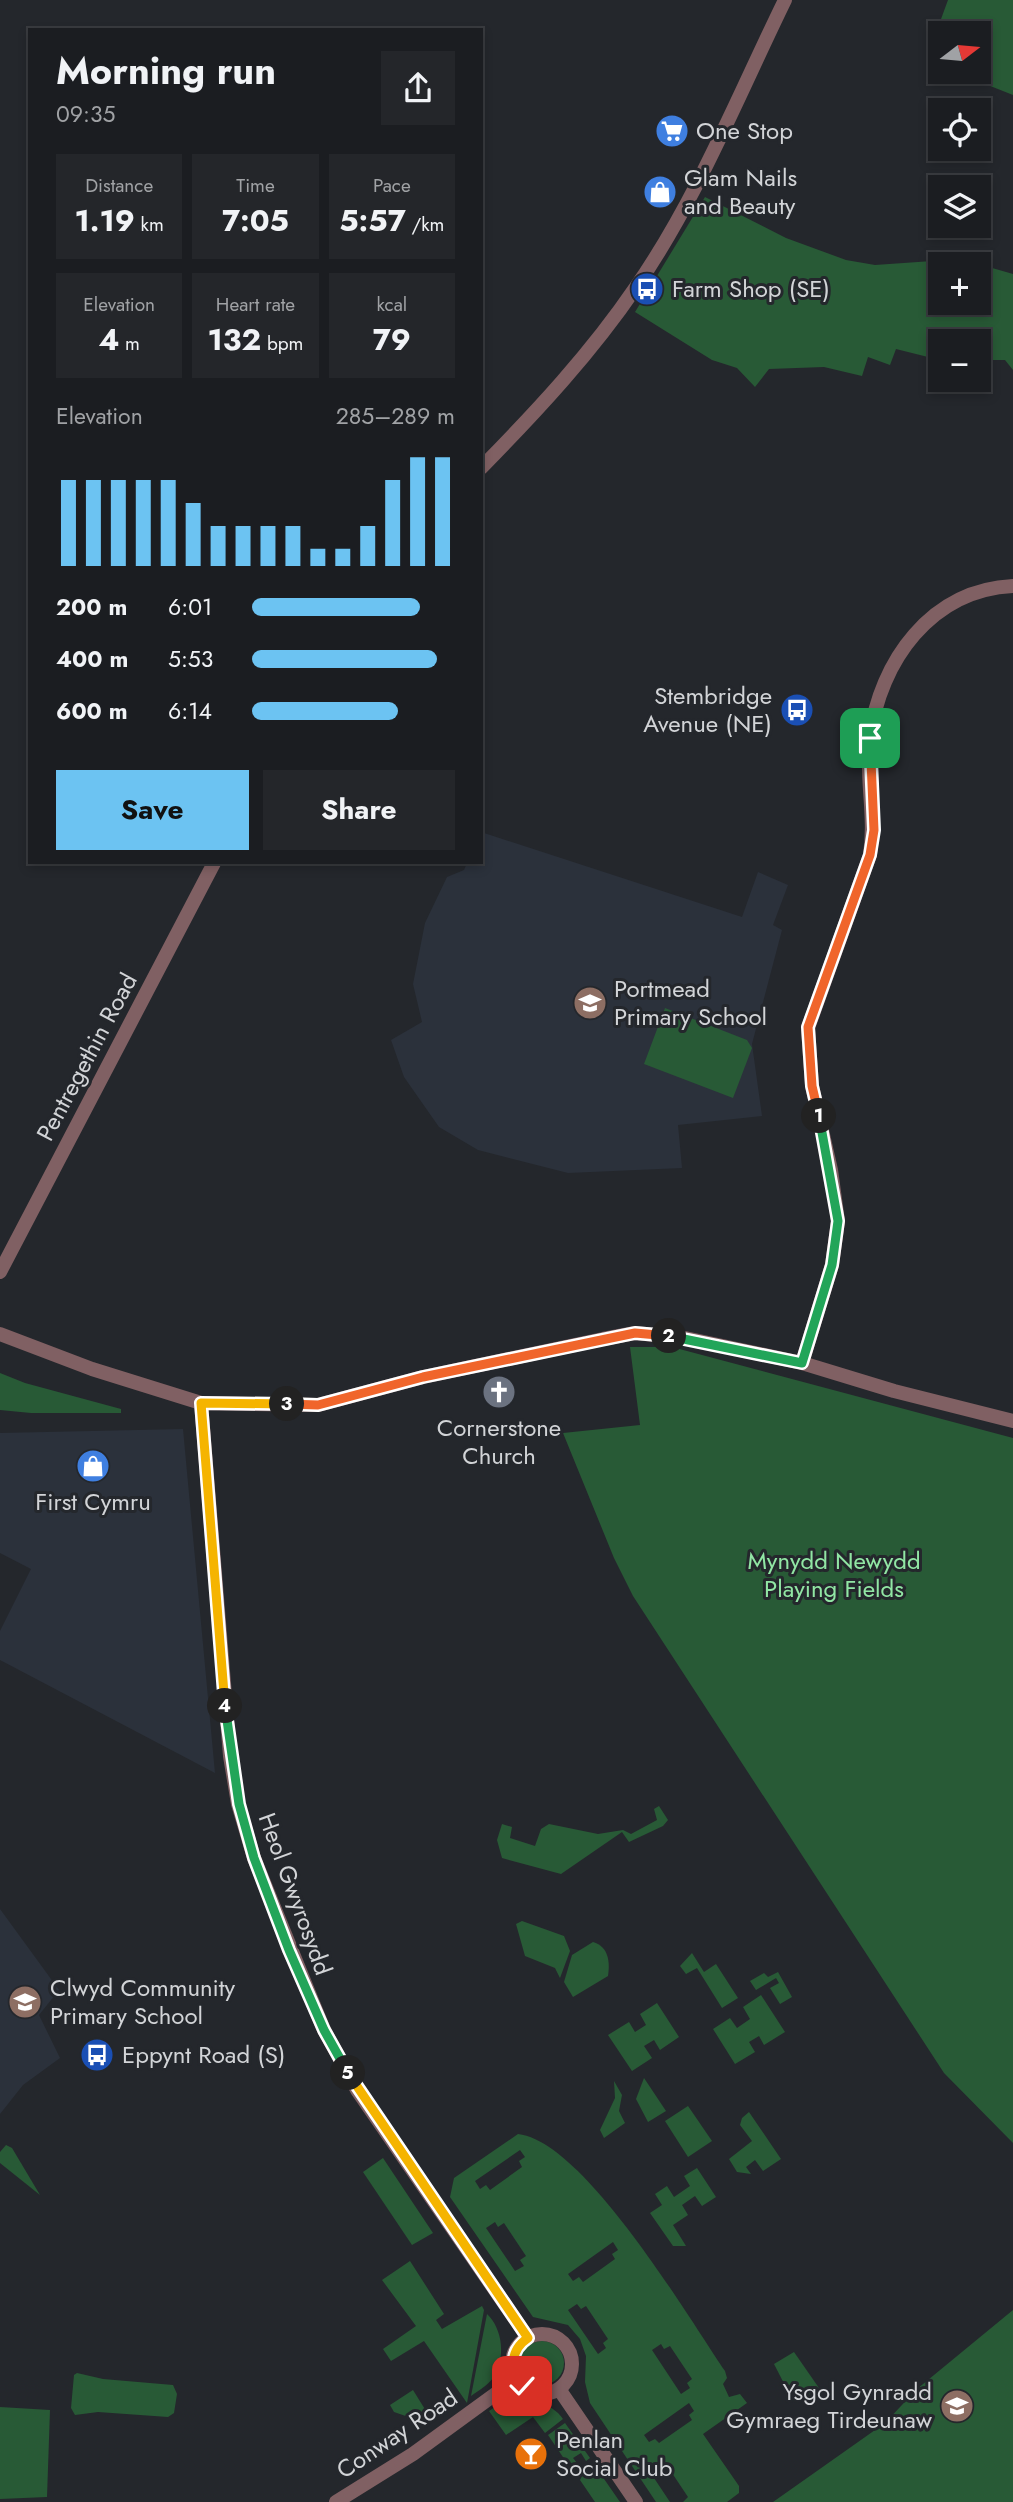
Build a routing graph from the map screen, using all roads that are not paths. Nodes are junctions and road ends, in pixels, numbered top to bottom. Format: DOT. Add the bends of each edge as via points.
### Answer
graph roads {
  1 [pos="785,0"];
  2 [pos="483,466"];
  3 [pos="1013,586"];
  4 [pos="213,864"];
  5 [pos="0,1272"];
  6 [pos="0,1335"];
  7 [pos="802,1363"];
  8 [pos="201,1403"];
  9 [pos="1013,1421"];
  10 [pos="528,2338"];
  11 [pos="516,2379"];
  12 [pos="559,2389"];
  13 [pos="336,2502"];
  14 [pos="636,2502"];
  1 -- 2 [label="street" via="689,197 636,287 565,381"];
  3 -- 7 [label="street" via="959,600 916,630 885,678 870,738 874,830 870,855 808,1027 812,1086 838,1221 832,1265"];
  4 -- 5 [label="street, Pentregethin Road"];
  6 -- 8 [label="street"];
  7 -- 8 [label="street" via="685,1338 635,1333 423,1377 318,1405"];
  7 -- 9 [label="street"];
  8 -- 10 [label="street, Heol Gwyrosydd" via="230,1756 254,1858 324,2030 357,2090"];
  10 -- 11 [label="street" via="514,2354"];
  10 -- 12 [label="street" via="549,2335 565,2345 572,2363"];
  11 -- 12 [label="street" via="540,2394"];
  11 -- 13 [label="street, Conway Road" via="413,2454"];
  12 -- 14 [label="street"];
}
